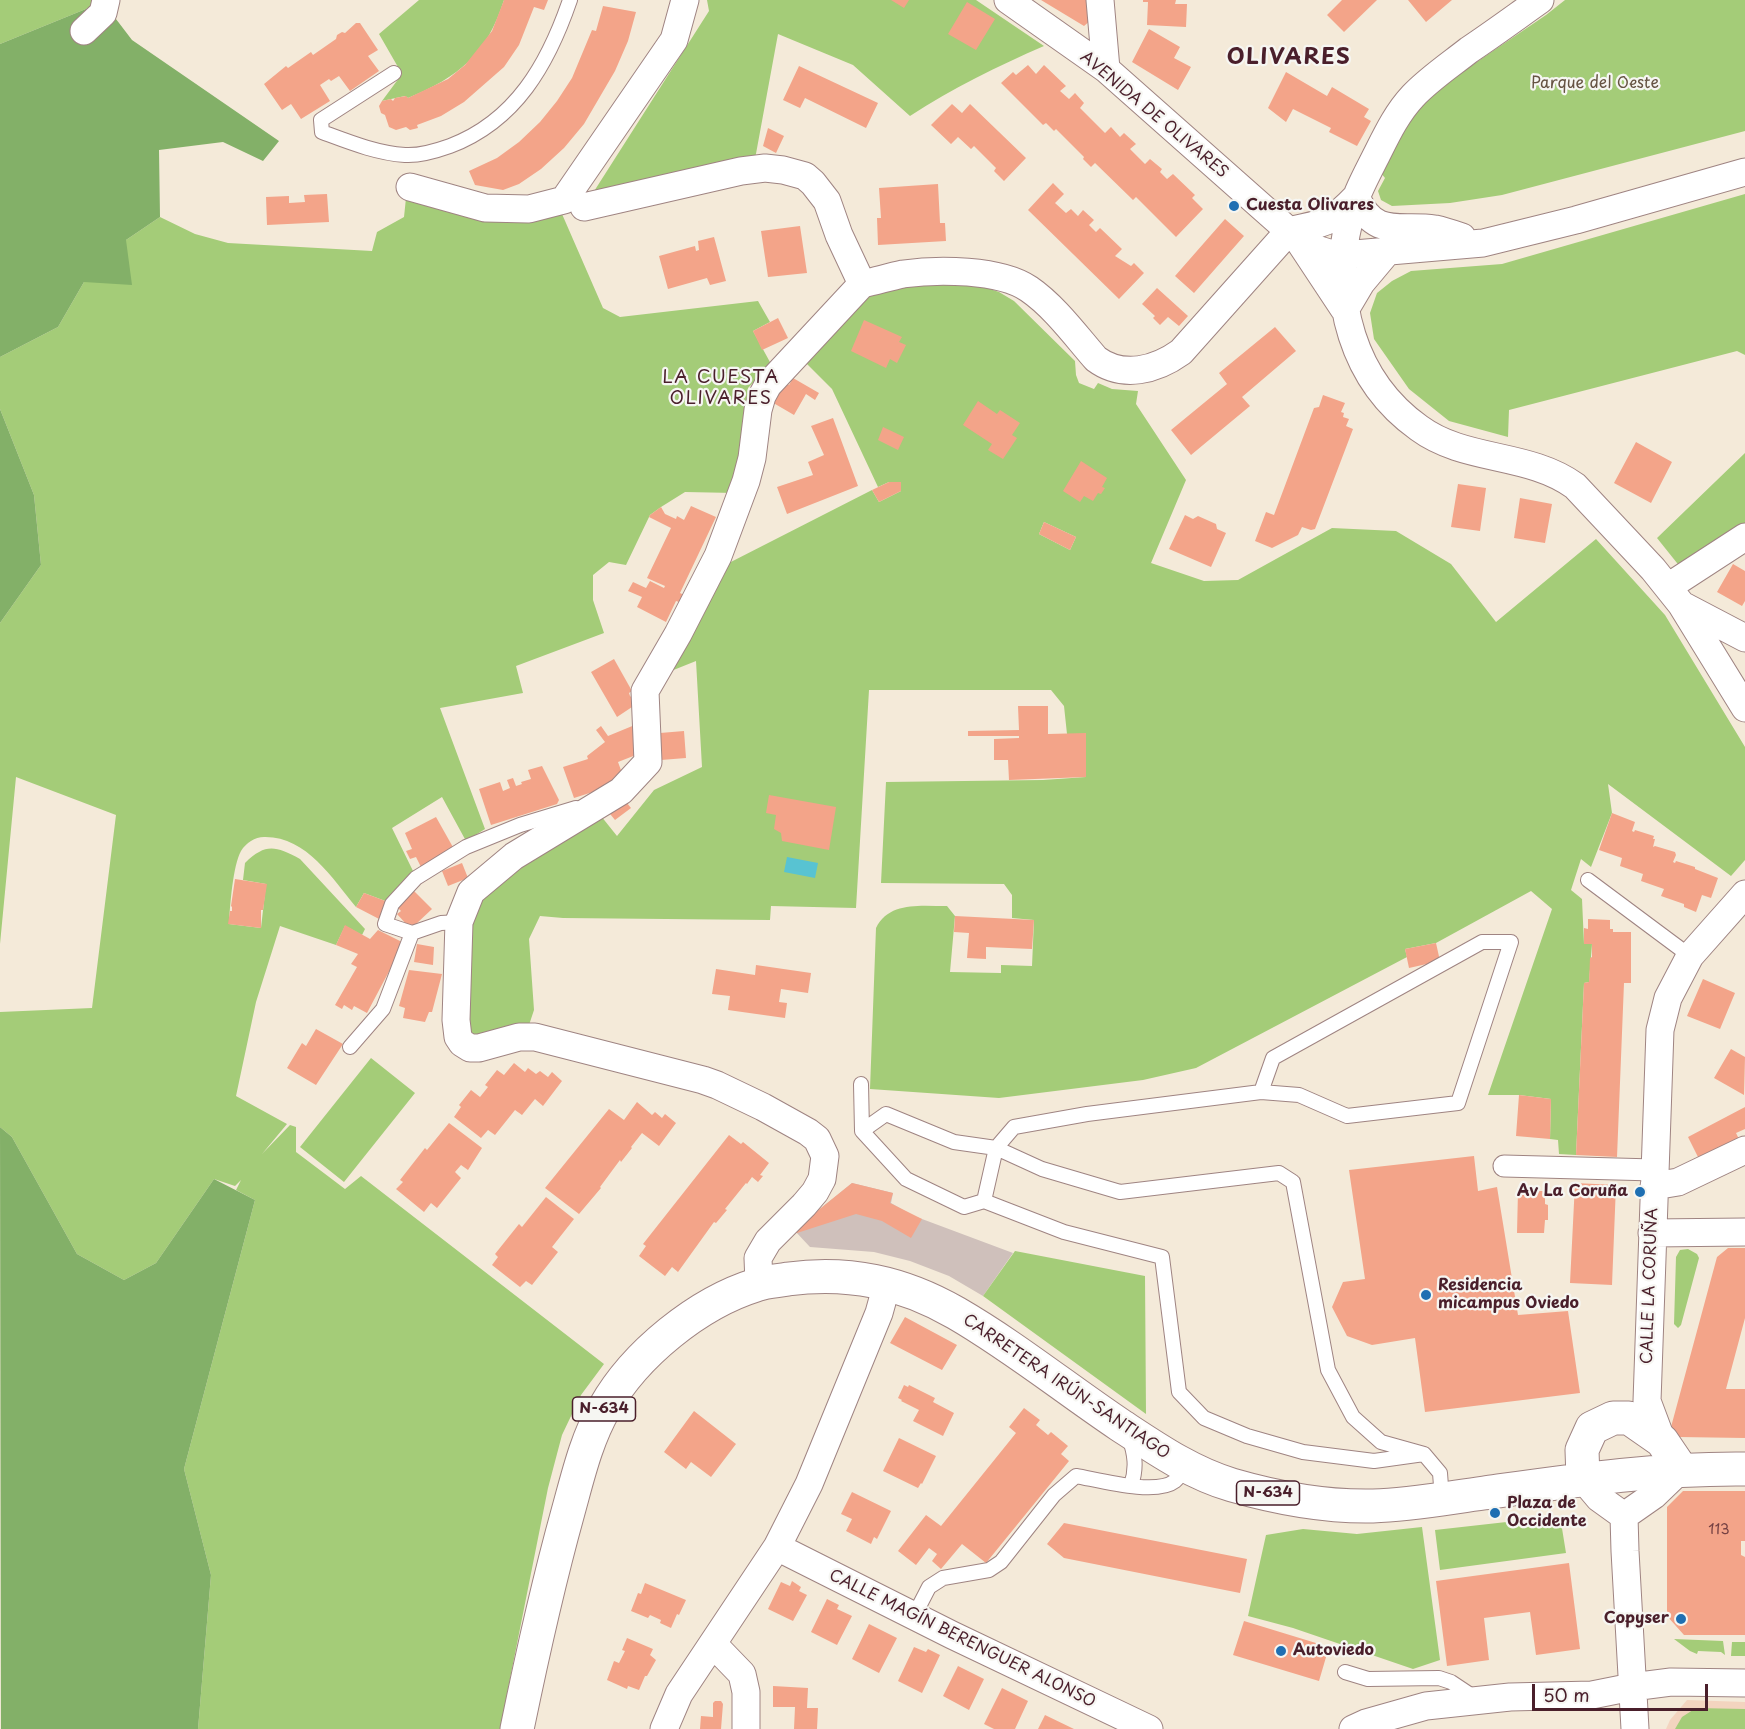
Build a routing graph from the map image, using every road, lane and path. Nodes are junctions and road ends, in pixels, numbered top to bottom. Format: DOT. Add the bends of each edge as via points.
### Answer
graph roads {
  1 [pos="106,0"];
  2 [pos="570,0"];
  3 [pos="685,0"];
  4 [pos="1008,0"];
  5 [pos="1100,0"];
  6 [pos="1528,4"];
  7 [pos="84,31"];
  8 [pos="1106,69"];
  9 [pos="394,73"];
  10 [pos="1745,172"];
  11 [pos="410,187"];
  12 [pos="1356,197"];
  13 [pos="584,207"];
  14 [pos="1292,233"];
  15 [pos="1483,243"];
  16 [pos="1387,252"];
  17 [pos="1343,255"];
  18 [pos="862,284"];
  19 [pos="1345,310"];
  20 [pos="1745,537"];
  21 [pos="1675,596"];
  22 [pos="1745,638"];
  23 [pos="1745,657"];
  24 [pos="1724,674"];
  25 [pos="1745,708"];
  26 [pos="593,808"];
  27 [pos="1588,880"];
  28 [pos="1745,894"];
  29 [pos="459,922"];
  30 [pos="412,933"];
  31 [pos="1690,956"];
  32 [pos="350,1047"];
  33 [pos="861,1084"];
  34 [pos="1261,1092"];
  35 [pos="862,1131"];
  36 [pos="996,1149"];
  37 [pos="1745,1150"];
  38 [pos="1504,1166"];
  39 [pos="1654,1178"];
  40 [pos="984,1201"];
  41 [pos="1745,1232"];
  42 [pos="1652,1233"];
  43 [pos="759,1283"];
  44 [pos="887,1284"];
  45 [pos="1638,1410"];
  46 [pos="1127,1429"];
  47 [pos="1424,1454"];
  48 [pos="1187,1465"];
  49 [pos="1681,1469"];
  50 [pos="1745,1469"];
  51 [pos="1583,1479"];
  52 [pos="1131,1485"];
  53 [pos="1442,1499"];
  54 [pos="1624,1516"];
  55 [pos="777,1547"];
  56 [pos="914,1616"];
  57 [pos="713,1644"];
  58 [pos="1345,1672"];
  59 [pos="1745,1683"];
  60 [pos="1632,1687"];
  61 [pos="1480,1701"];
  62 [pos="517,1729"];
  63 [pos="664,1729"];
  64 [pos="746,1729"];
  65 [pos="1149,1729"];
  66 [pos="1353,1729"];
  67 [pos="1635,1729"];
  1 -- 7 [label="street" via="103,13"];
  2 -- 9 [label="lane" via="554,44 537,73 494,123 470,138 437,151 407,155 364,148 322,132 321,120"];
  3 -- 11 [label="street" via="674,40 564,200 529,209 485,208"];
  4 -- 8 [label="street, AVENIDA DE OLIVARES"];
  5 -- 8 [label="street"];
  6 -- 12 [label="street" via="1412,97"];
  8 -- 14 [label="street, AVENIDA DE OLIVARES"];
  10 -- 15 [label="street"];
  12 -- 14 [label="street" via="1337,216"];
  12 -- 15 [label="street" via="1380,225 1435,229"];
  12 -- 17 [label="street"];
  13 -- 18 [label="street" via="741,171 765,168 805,176 822,192"];
  14 -- 17 [label="street" via="1313,248"];
  14 -- 18 [label="street" via="1181,352 1168,362 1145,370 1106,366 1029,289 997,275 927,272"];
  14 -- 19 [label="street"];
  15 -- 16 [label="street"];
  16 -- 17 [label="street"];
  16 -- 19 [label="street"];
  17 -- 19 [label="street"];
  18 -- 26 [label="street" via="762,396 752,458 731,524 678,634 645,691 648,762 621,791"];
  19 -- 21 [label="street" via="1354,342 1375,384 1404,417 1452,446 1525,463 1563,478 1610,522"];
  20 -- 21 [label="street"];
  21 -- 22 [label="street"];
  21 -- 24 [label="street"];
  23 -- 24 [label="street"];
  24 -- 25 [label="street"];
  26 -- 29 [label="street" via="514,856 471,892"];
  26 -- 30 [label="lane" via="575,808 520,825 466,847 416,878 392,904 385,924"];
  27 -- 31 [label="lane"];
  28 -- 31 [label="street, CALLE LA CORUÑA"];
  29 -- 30 [label="lane" via="441,923"];
  29 -- 43 [label="street" via="456,1020 458,1037 470,1048 527,1037 604,1054 717,1085 817,1139 825,1156 822,1179 815,1192 768,1241 758,1258"];
  30 -- 32 [label="lane" via="383,1009"];
  31 -- 39 [label="street, CALLE LA CORUÑA" via="1668,998 1660,1030"];
  33 -- 35 [label="lane"];
  34 -- 34 [label="lane" via="1299,1095 1347,1116 1458,1103 1510,942 1482,942 1273,1058"];
  34 -- 36 [label="lane" via="1014,1127"];
  35 -- 36 [label="lane" via="886,1114 954,1142"];
  35 -- 40 [label="lane" via="906,1179 964,1207"];
  36 -- 40 [label="lane"];
  36 -- 47 [label="lane" via="1042,1169 1120,1192 1279,1173 1293,1182 1328,1370 1353,1417 1381,1442"];
  37 -- 39 [label="street" via="1678,1182"];
  38 -- 39 [label="street"];
  39 -- 42 [label="street, CALLE LA CORUÑA"];
  40 -- 47 [label="lane" via="1064,1232 1162,1257 1179,1392 1204,1418 1247,1436 1303,1452 1374,1461"];
  41 -- 42 [label="street"];
  42 -- 45 [label="street, CALLE LA CORUÑA"];
  43 -- 44 [label="highway, CARRETERA IRÚN-SANTIAGO / N-634" via="827,1275"];
  43 -- 62 [label="highway, CARRETERA IRÚN-SANTIAGO / N-634" via="704,1309 656,1344 605,1406 586,1446 555,1557"];
  44 -- 46 [label="highway, CARRETERA IRÚN-SANTIAGO / N-634" via="952,1311"];
  44 -- 55 [label="street" via="837,1419"];
  45 -- 49 [label="highway"];
  45 -- 51 [label="highway" via="1592,1428 1582,1450"];
  46 -- 48 [label="highway, CARRETERA IRÚN-SANTIAGO / N-634"];
  46 -- 52 [label="lane" via="1135,1454"];
  47 -- 53 [label="lane" via="1440,1473"];
  48 -- 52 [label="lane" via="1174,1482 1157,1487"];
  48 -- 53 [label="highway, CARRETERA IRÚN-SANTIAGO / N-634" via="1228,1484 1330,1504 1374,1506"];
  49 -- 50 [label="highway, CARRETERA IRÚN-SANTIAGO"];
  49 -- 51 [label="highway, CARRETERA IRÚN-SANTIAGO"];
  49 -- 54 [label="street"];
  51 -- 53 [label="highway, CARRETERA IRÚN-SANTIAGO"];
  51 -- 54 [label="street" via="1599,1498"];
  52 -- 56 [label="lane" via="1076,1476 1054,1495 1001,1562 989,1570 944,1578 929,1587"];
  54 -- 60 [label="street"];
  55 -- 56 [label="street, CALLE MAGÍN BERENGUER ALONSO"];
  55 -- 57 [label="street"];
  56 -- 65 [label="street, CALLE MAGÍN BERENGUER ALONSO"];
  57 -- 63 [label="street" via="679,1694"];
  57 -- 64 [label="street" via="742,1674"];
  58 -- 61 [label="lane" via="1368,1679 1439,1678"];
  59 -- 60 [label="street" via="1671,1682"];
  60 -- 61 [label="street" via="1592,1695"];
  60 -- 67 [label="street"];
  61 -- 66 [label="street" via="1426,1706"];
}
